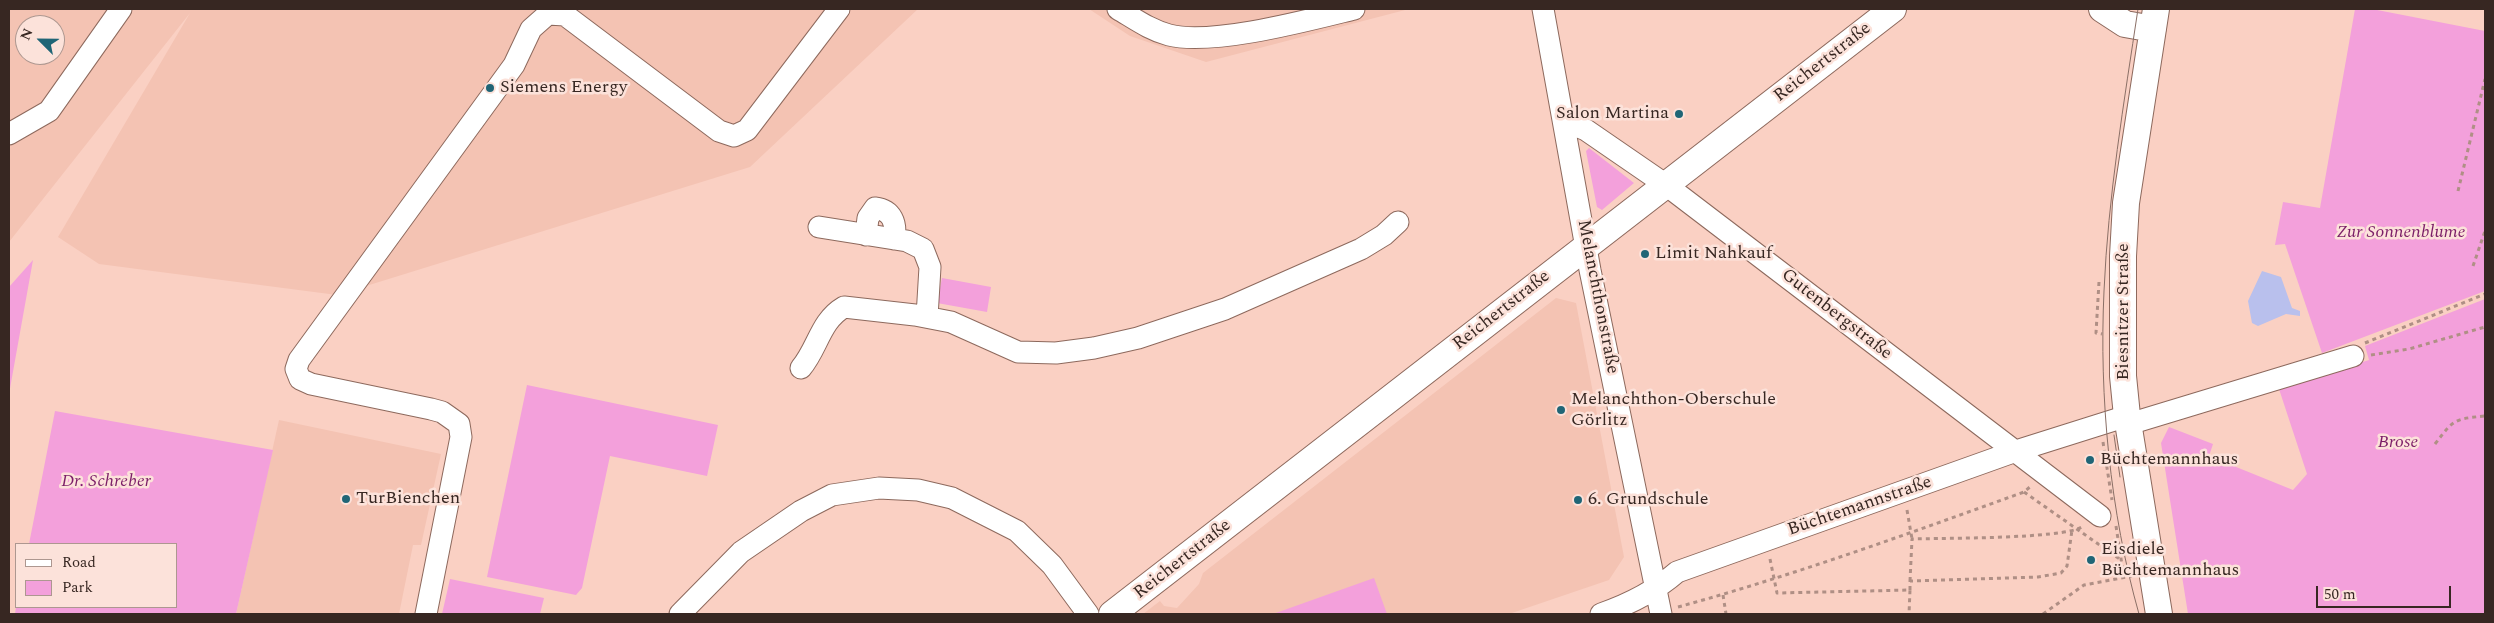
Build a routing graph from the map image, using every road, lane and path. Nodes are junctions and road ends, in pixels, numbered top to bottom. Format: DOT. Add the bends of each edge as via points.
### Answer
graph roads {
  1 [pos="121,9"];
  2 [pos="839,9"];
  3 [pos="1118,9"];
  4 [pos="1354,9"];
  5 [pos="1543,9"];
  6 [pos="1893,9"];
  7 [pos="2102,9"];
  8 [pos="2155,19"];
  9 [pos="2485,79"];
  10 [pos="1565,127"];
  11 [pos="9,134"];
  12 [pos="1666,185"];
  13 [pos="2458,191"];
  14 [pos="1398,222"];
  15 [pos="819,227"];
  16 [pos="2485,231"];
  17 [pos="866,234"];
  18 [pos="894,239"];
  19 [pos="1586,246"];
  20 [pos="2473,266"];
  21 [pos="2485,294"];
  22 [pos="927,317"];
  23 [pos="2485,327"];
  24 [pos="2353,356"];
  25 [pos="800,368"];
  26 [pos="2485,416"];
  27 [pos="2128,420"];
  28 [pos="2435,444"];
  29 [pos="2016,450"];
  30 [pos="2044,474"];
  31 [pos="1902,492"];
  32 [pos="2024,492"];
  33 [pos="2100,516"];
  34 [pos="2072,530"];
  35 [pos="2062,531"];
  36 [pos="1912,532"];
  37 [pos="1912,539"];
  38 [pos="1765,540"];
  39 [pos="2122,560"];
  40 [pos="2152,573"];
  41 [pos="1774,578"];
  42 [pos="1910,581"];
  43 [pos="1656,590"];
  44 [pos="1910,590"];
  45 [pos="1723,595"];
  46 [pos="1661,613"];
  47 [pos="426,614"];
  48 [pos="680,614"];
  49 [pos="1088,614"];
  50 [pos="1112,614"];
  51 [pos="1601,614"];
  52 [pos="1726,614"];
  53 [pos="1909,614"];
  54 [pos="2043,614"];
  55 [pos="2159,614"];
  1 -- 11 [label="street" via="49,111"];
  2 -- 47 [label="street" via="747,130 734,136 719,130 565,15 548,14 537,21 514,66 299,360 296,369 300,378 311,384 430,408 452,418 461,430"];
  3 -- 4 [label="street" via="1151,29 1172,36 1195,37 1294,24"];
  5 -- 10 [label="street, Melanchthonstraße"];
  6 -- 12 [label="main road, Reichertstraße"];
  7 -- 8 [label="main road" via="2123,23"];
  8 -- 27 [label="main road, Biesnitzer Straße" via="2126,203 2123,376"];
  9 -- 13 [label="path"];
  10 -- 12 [label="street, Gutenbergstraße" via="1586,130"];
  10 -- 19 [label="street, Melanchthonstraße"];
  12 -- 19 [label="main road, Reichertstraße"];
  12 -- 29 [label="street, Gutenbergstraße" via="1990,434"];
  14 -- 22 [label="street" via="1361,249 1225,309 1138,338 1094,348 1056,353 1018,352 951,322"];
  15 -- 17 [label="street"];
  16 -- 20 [label="path"];
  17 -- 18 [label="street"];
  17 -- 18 [label="street" via="868,218 875,208 884,209 894,222"];
  18 -- 22 [label="street" via="923,249 930,267"];
  19 -- 43 [label="street, Melanchthonstraße"];
  19 -- 50 [label="main road, Reichertstraße"];
  21 -- 24 [label="path" via="2363,344"];
  22 -- 25 [label="street" via="844,307 830,317 810,356"];
  23 -- 24 [label="path" via="2409,349"];
  24 -- 27 [label="street, Büchtemannstraße"];
  26 -- 28 [label="path" via="2460,418 2450,424"];
  27 -- 29 [label="street, Büchtemannstraße"];
  27 -- 40 [label="main road, Biesnitzer Straße"];
  29 -- 30 [label="street, Gutenbergstraße"];
  29 -- 31 [label="street, Büchtemannstraße"];
  30 -- 32 [label="path"];
  30 -- 33 [label="street, Gutenbergstraße"];
  31 -- 36 [label="path"];
  31 -- 38 [label="street, Büchtemannstraße"];
  32 -- 36 [label="path"];
  32 -- 39 [label="path"];
  34 -- 42 [label="path" via="2067,566 2062,573 2038,577"];
  35 -- 37 [label="path"];
  36 -- 37 [label="path"];
  36 -- 41 [label="path"];
  37 -- 42 [label="path"];
  38 -- 41 [label="path"];
  38 -- 43 [label="street, Büchtemannstraße" via="1677,572"];
  40 -- 54 [label="path" via="2084,585"];
  40 -- 55 [label="main road, Biesnitzer Straße"];
  41 -- 44 [label="path" via="1778,594"];
  41 -- 45 [label="path"];
  42 -- 44 [label="path"];
  43 -- 46 [label="street, Melanchthonstraße"];
  43 -- 51 [label="street, Büchtemannstraße"];
  44 -- 53 [label="path"];
  45 -- 46 [label="path"];
  45 -- 52 [label="path"];
  48 -- 49 [label="street" via="741,552 801,511 832,495 879,488 918,490 952,498 1017,531 1052,565"];
}
